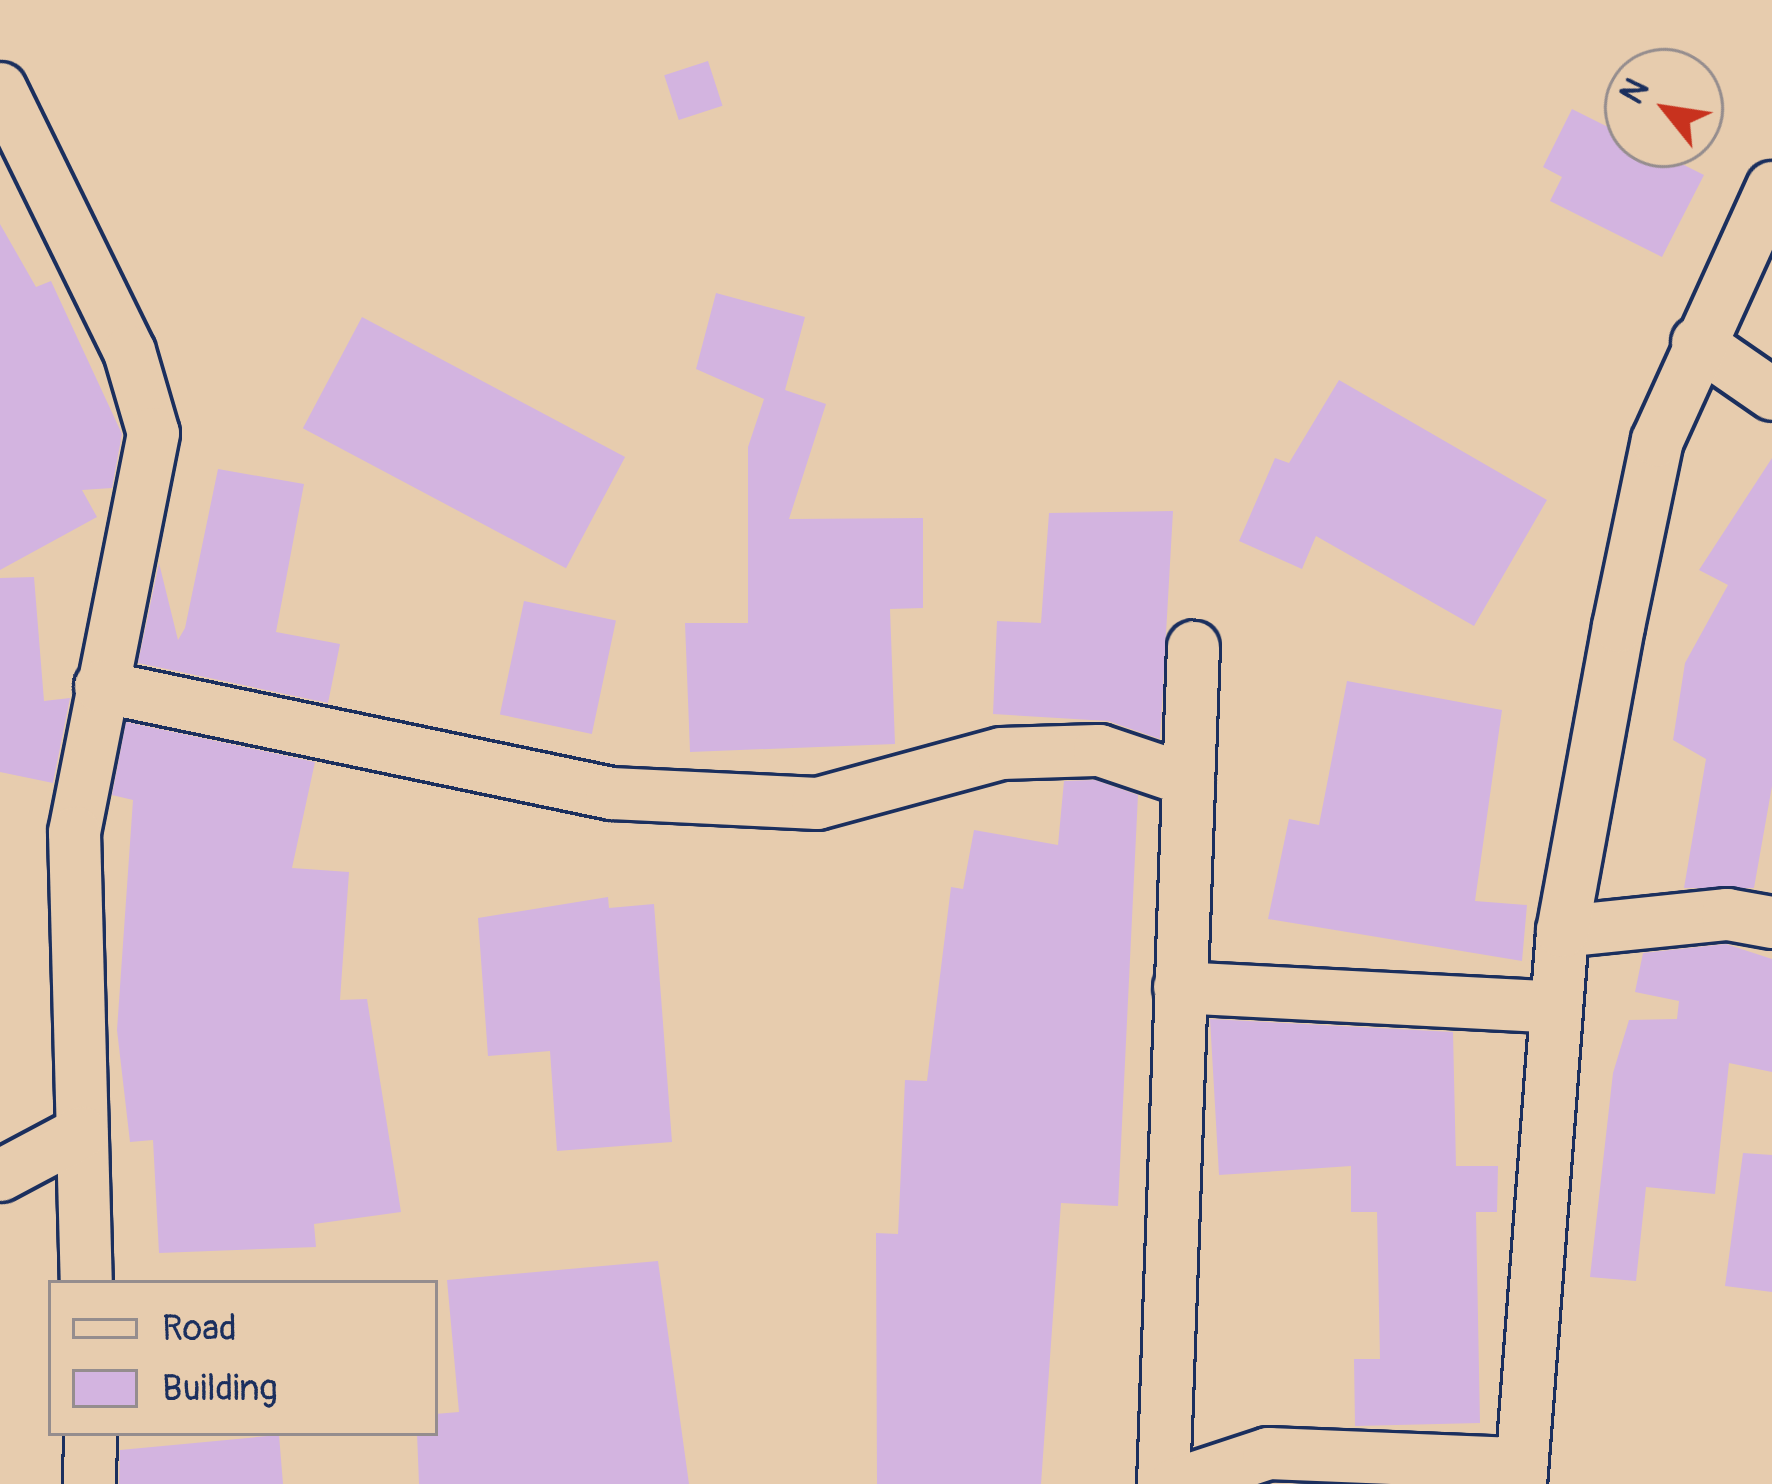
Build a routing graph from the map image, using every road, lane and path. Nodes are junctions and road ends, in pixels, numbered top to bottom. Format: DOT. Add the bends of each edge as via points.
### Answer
graph roads {
  1 [pos="0,88"];
  2 [pos="1772,187"];
  3 [pos="1697,342"];
  4 [pos="1772,394"];
  5 [pos="1193,646"];
  6 [pos="100,686"];
  7 [pos="1188,780"];
  8 [pos="1772,883"];
  9 [pos="1749,918"];
  10 [pos="1562,931"];
  11 [pos="1179,987"];
  12 [pos="1555,1007"];
  13 [pos="81,1132"];
  14 [pos="0,1175"];
  15 [pos="86,1280"];
  16 [pos="90,1436"];
  17 [pos="1521,1473"];
  18 [pos="89,1484"];
  19 [pos="1163,1484"];
  20 [pos="1174,1484"];
  1 -- 6 [label="street" via="129,351 153,433"];
  2 -- 3 [label="street"];
  3 -- 4 [label="street"];
  3 -- 10 [label="street" via="1657,440"];
  5 -- 7 [label="street"];
  6 -- 7 [label="street" via="611,793 817,803 1001,754 1099,750"];
  6 -- 13 [label="street" via="74,832"];
  7 -- 11 [label="street"];
  8 -- 9 [label="street"];
  9 -- 10 [label="street"];
  10 -- 12 [label="street"];
  11 -- 12 [label="street"];
  11 -- 19 [label="street"];
  12 -- 17 [label="street"];
  13 -- 14 [label="street"];
  13 -- 15 [label="street"];
  16 -- 18 [label="street"];
  17 -- 20 [label="street" via="1268,1453"];
}
